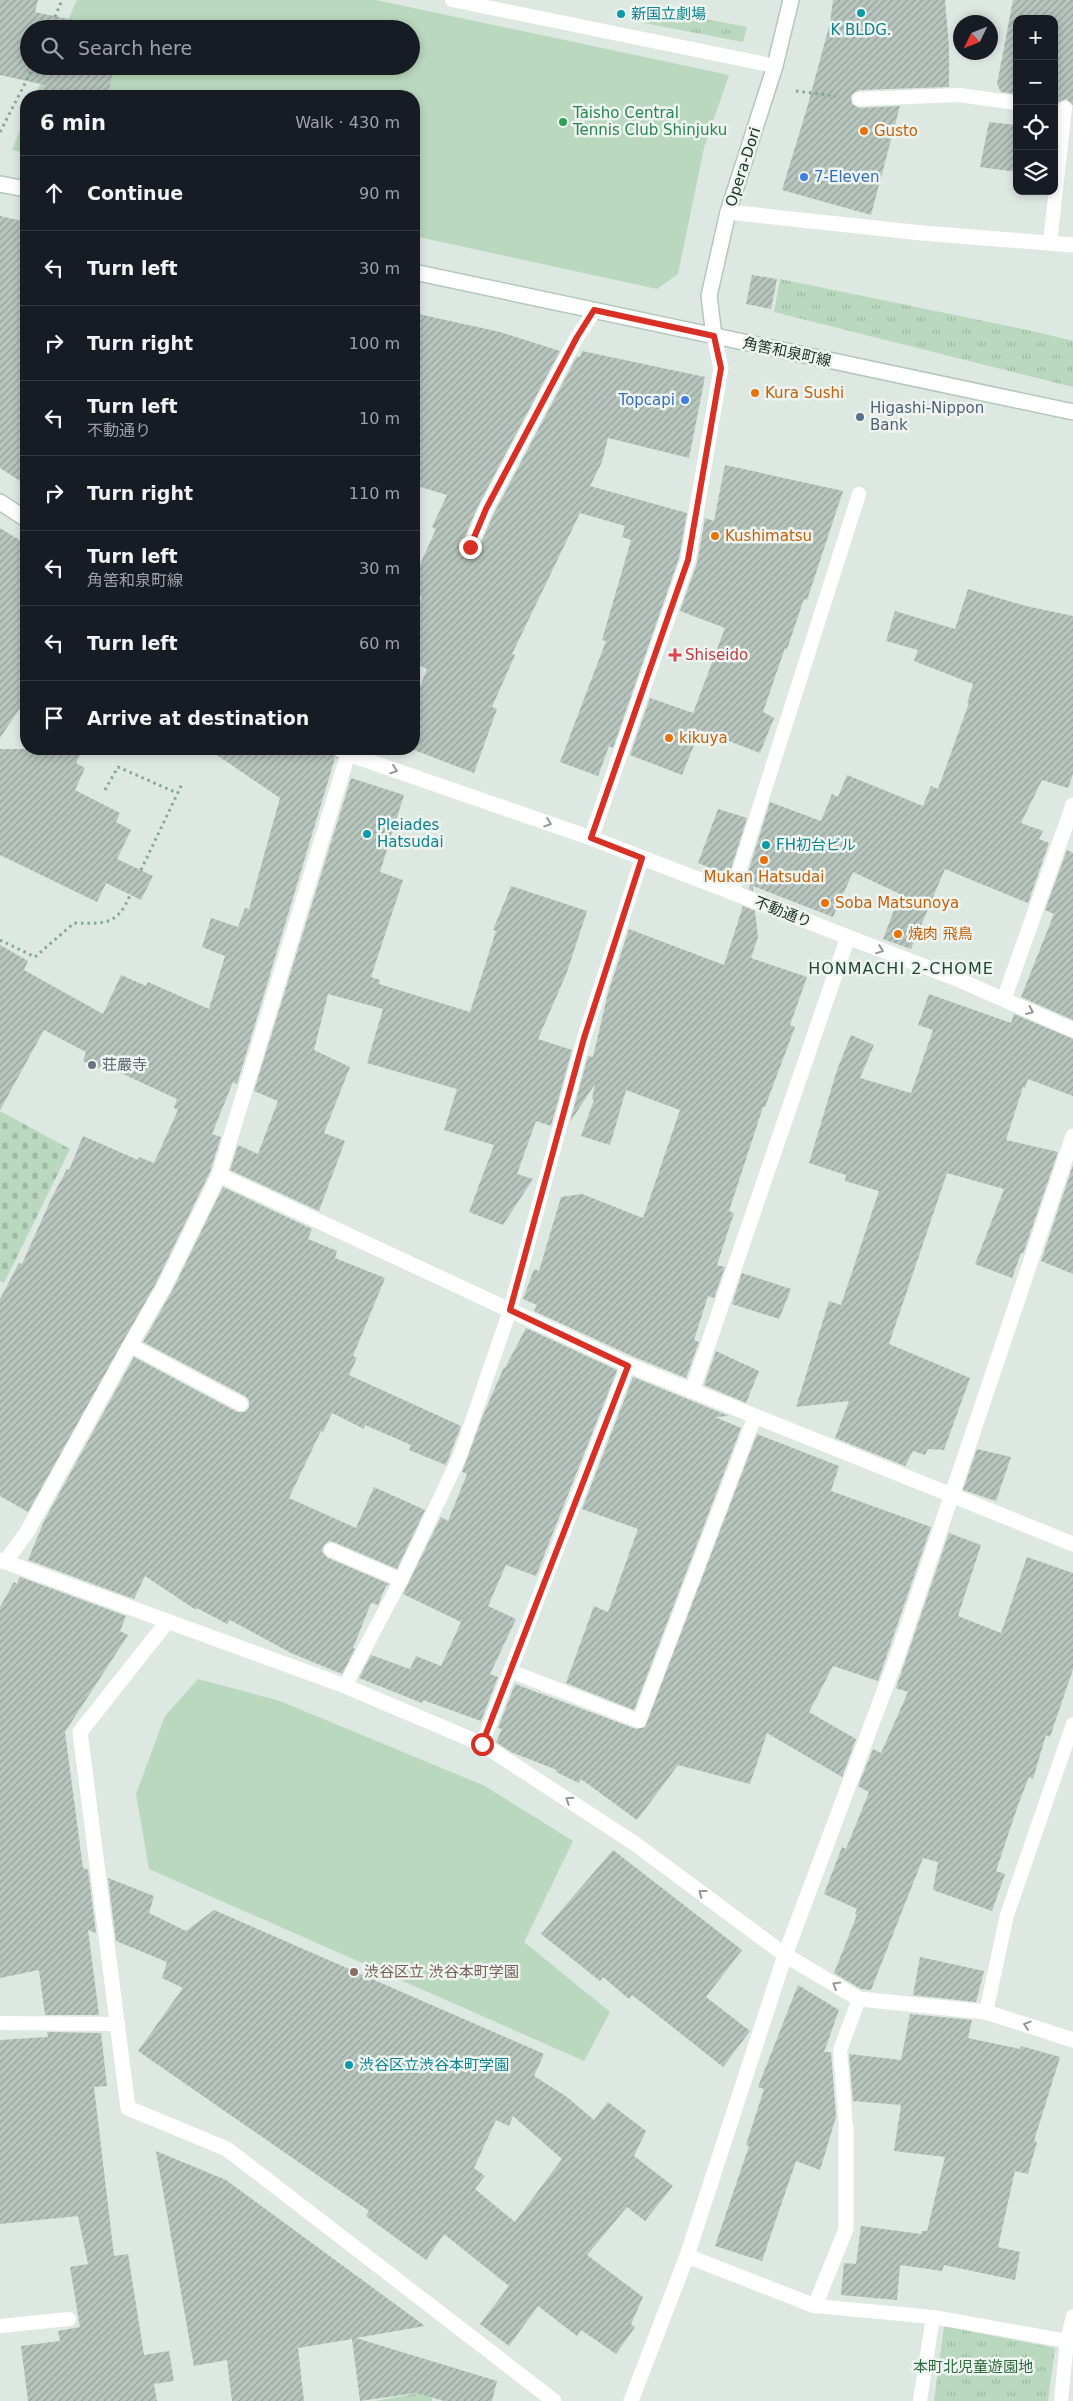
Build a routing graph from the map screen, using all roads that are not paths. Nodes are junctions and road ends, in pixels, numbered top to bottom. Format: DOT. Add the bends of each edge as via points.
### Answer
graph roads {
  1 [pos="452,0"];
  2 [pos="791,0"];
  3 [pos="775,66"];
  4 [pos="859,99"];
  5 [pos="1013,102"];
  6 [pos="1064,108"];
  7 [pos="0,184"];
  8 [pos="20,188"];
  9 [pos="728,212"];
  10 [pos="1050,243"];
  11 [pos="1073,245"];
  12 [pos="420,273"];
  13 [pos="594,310"];
  14 [pos="714,336"];
  15 [pos="1073,412"];
  16 [pos="859,494"];
  17 [pos="0,502"];
  18 [pos="20,515"];
  19 [pos="470,547"];
  20 [pos="343,755"];
  21 [pos="353,755"];
  22 [pos="1073,805"];
  23 [pos="591,838"];
  24 [pos="642,858"];
  25 [pos="732,893"];
  26 [pos="848,937"];
  27 [pos="1004,999"];
  28 [pos="1073,1030"];
  29 [pos="1073,1136"];
  30 [pos="218,1175"];
  31 [pos="510,1310"];
  32 [pos="130,1344"];
  33 [pos="628,1366"];
  34 [pos="692,1390"];
  35 [pos="241,1404"];
  36 [pos="755,1416"];
  37 [pos="952,1495"];
  38 [pos="1073,1544"];
  39 [pos="331,1550"];
  40 [pos="3,1561"];
  41 [pos="401,1580"];
  42 [pos="167,1622"];
  43 [pos="510,1671"];
  44 [pos="345,1686"];
  45 [pos="1073,1724"];
  46 [pos="482,1744"];
  47 [pos="785,1955"];
  48 [pos="859,1999"];
  49 [pos="986,2012"];
  50 [pos="0,2023"];
  51 [pos="118,2024"];
  52 [pos="1073,2040"];
  53 [pos="846,2127"];
  54 [pos="687,2256"];
  55 [pos="815,2306"];
  56 [pos="1073,2316"];
  57 [pos="932,2317"];
  58 [pos="69,2319"];
  59 [pos="0,2326"];
  60 [pos="1067,2341"];
  61 [pos="554,2401"];
  62 [pos="631,2401"];
  63 [pos="920,2401"];
  64 [pos="1060,2401"];
  1 -- 3 [label="lane"];
  2 -- 3 [label="street, Opera-Dori"];
  3 -- 9 [label="street, Opera-Dori"];
  4 -- 5 [label="lane" via="959,95"];
  6 -- 10 [label="lane"];
  7 -- 8 [label="street"];
  9 -- 10 [label="street"];
  9 -- 14 [label="street, Opera-Dori" via="709,296"];
  10 -- 11 [label="street"];
  12 -- 13 [label="street, 角筈和泉町線"];
  13 -- 14 [label="street, 角筈和泉町線"];
  13 -- 19 [label="lane" via="486,509"];
  14 -- 15 [label="street, 角筈和泉町線"];
  14 -- 23 [label="street, Opera-Dori" via="721,368 688,560"];
  16 -- 25 [label="lane"];
  17 -- 18 [label="street"];
  20 -- 30 [label="street"];
  21 -- 23 [label="street, 不動通り, one-way"];
  22 -- 27 [label="street"];
  23 -- 24 [label="street, 不動通り"];
  24 -- 25 [label="street, 不動通り"];
  24 -- 31 [label="lane" via="584,1038"];
  25 -- 26 [label="street, 不動通り"];
  26 -- 27 [label="street, 不動通り, one-way"];
  26 -- 34 [label="street"];
  27 -- 28 [label="street, 不動通り, one-way"];
  29 -- 37 [label="street"];
  30 -- 31 [label="street"];
  30 -- 32 [label="street" via="164,1287"];
  31 -- 33 [label="street"];
  31 -- 41 [label="lane" via="460,1456"];
  32 -- 35 [label="lane"];
  32 -- 40 [label="street" via="27,1532"];
  33 -- 34 [label="street"];
  33 -- 43 [label="lane"];
  34 -- 36 [label="street"];
  36 -- 37 [label="street"];
  36 -- 43 [label="lane" via="639,1721"];
  37 -- 38 [label="street"];
  37 -- 47 [label="street" via="897,1657"];
  39 -- 41 [label="lane"];
  40 -- 42 [label="street"];
  41 -- 44 [label="lane"];
  42 -- 44 [label="street"];
  42 -- 51 [label="street" via="80,1732"];
  43 -- 46 [label="lane"];
  44 -- 46 [label="street"];
  45 -- 49 [label="lane" via="1007,1915"];
  47 -- 46 [label="street, one-way" via="634,1843"];
  48 -- 47 [label="street, one-way"];
  47 -- 54 [label="street"];
  48 -- 49 [label="street"];
  48 -- 53 [label="lane" via="840,2050"];
  52 -- 49 [label="street, one-way"];
  50 -- 51 [label="lane"];
  51 -- 61 [label="street" via="128,2108 226,2149"];
  53 -- 55 [label="street" via="846,2229"];
  54 -- 55 [label="street"];
  54 -- 62 [label="street"];
  55 -- 57 [label="lane"];
  56 -- 60 [label="lane"];
  57 -- 60 [label="lane"];
  57 -- 63 [label="lane"];
  58 -- 59 [label="lane"];
  60 -- 64 [label="lane"];
}
